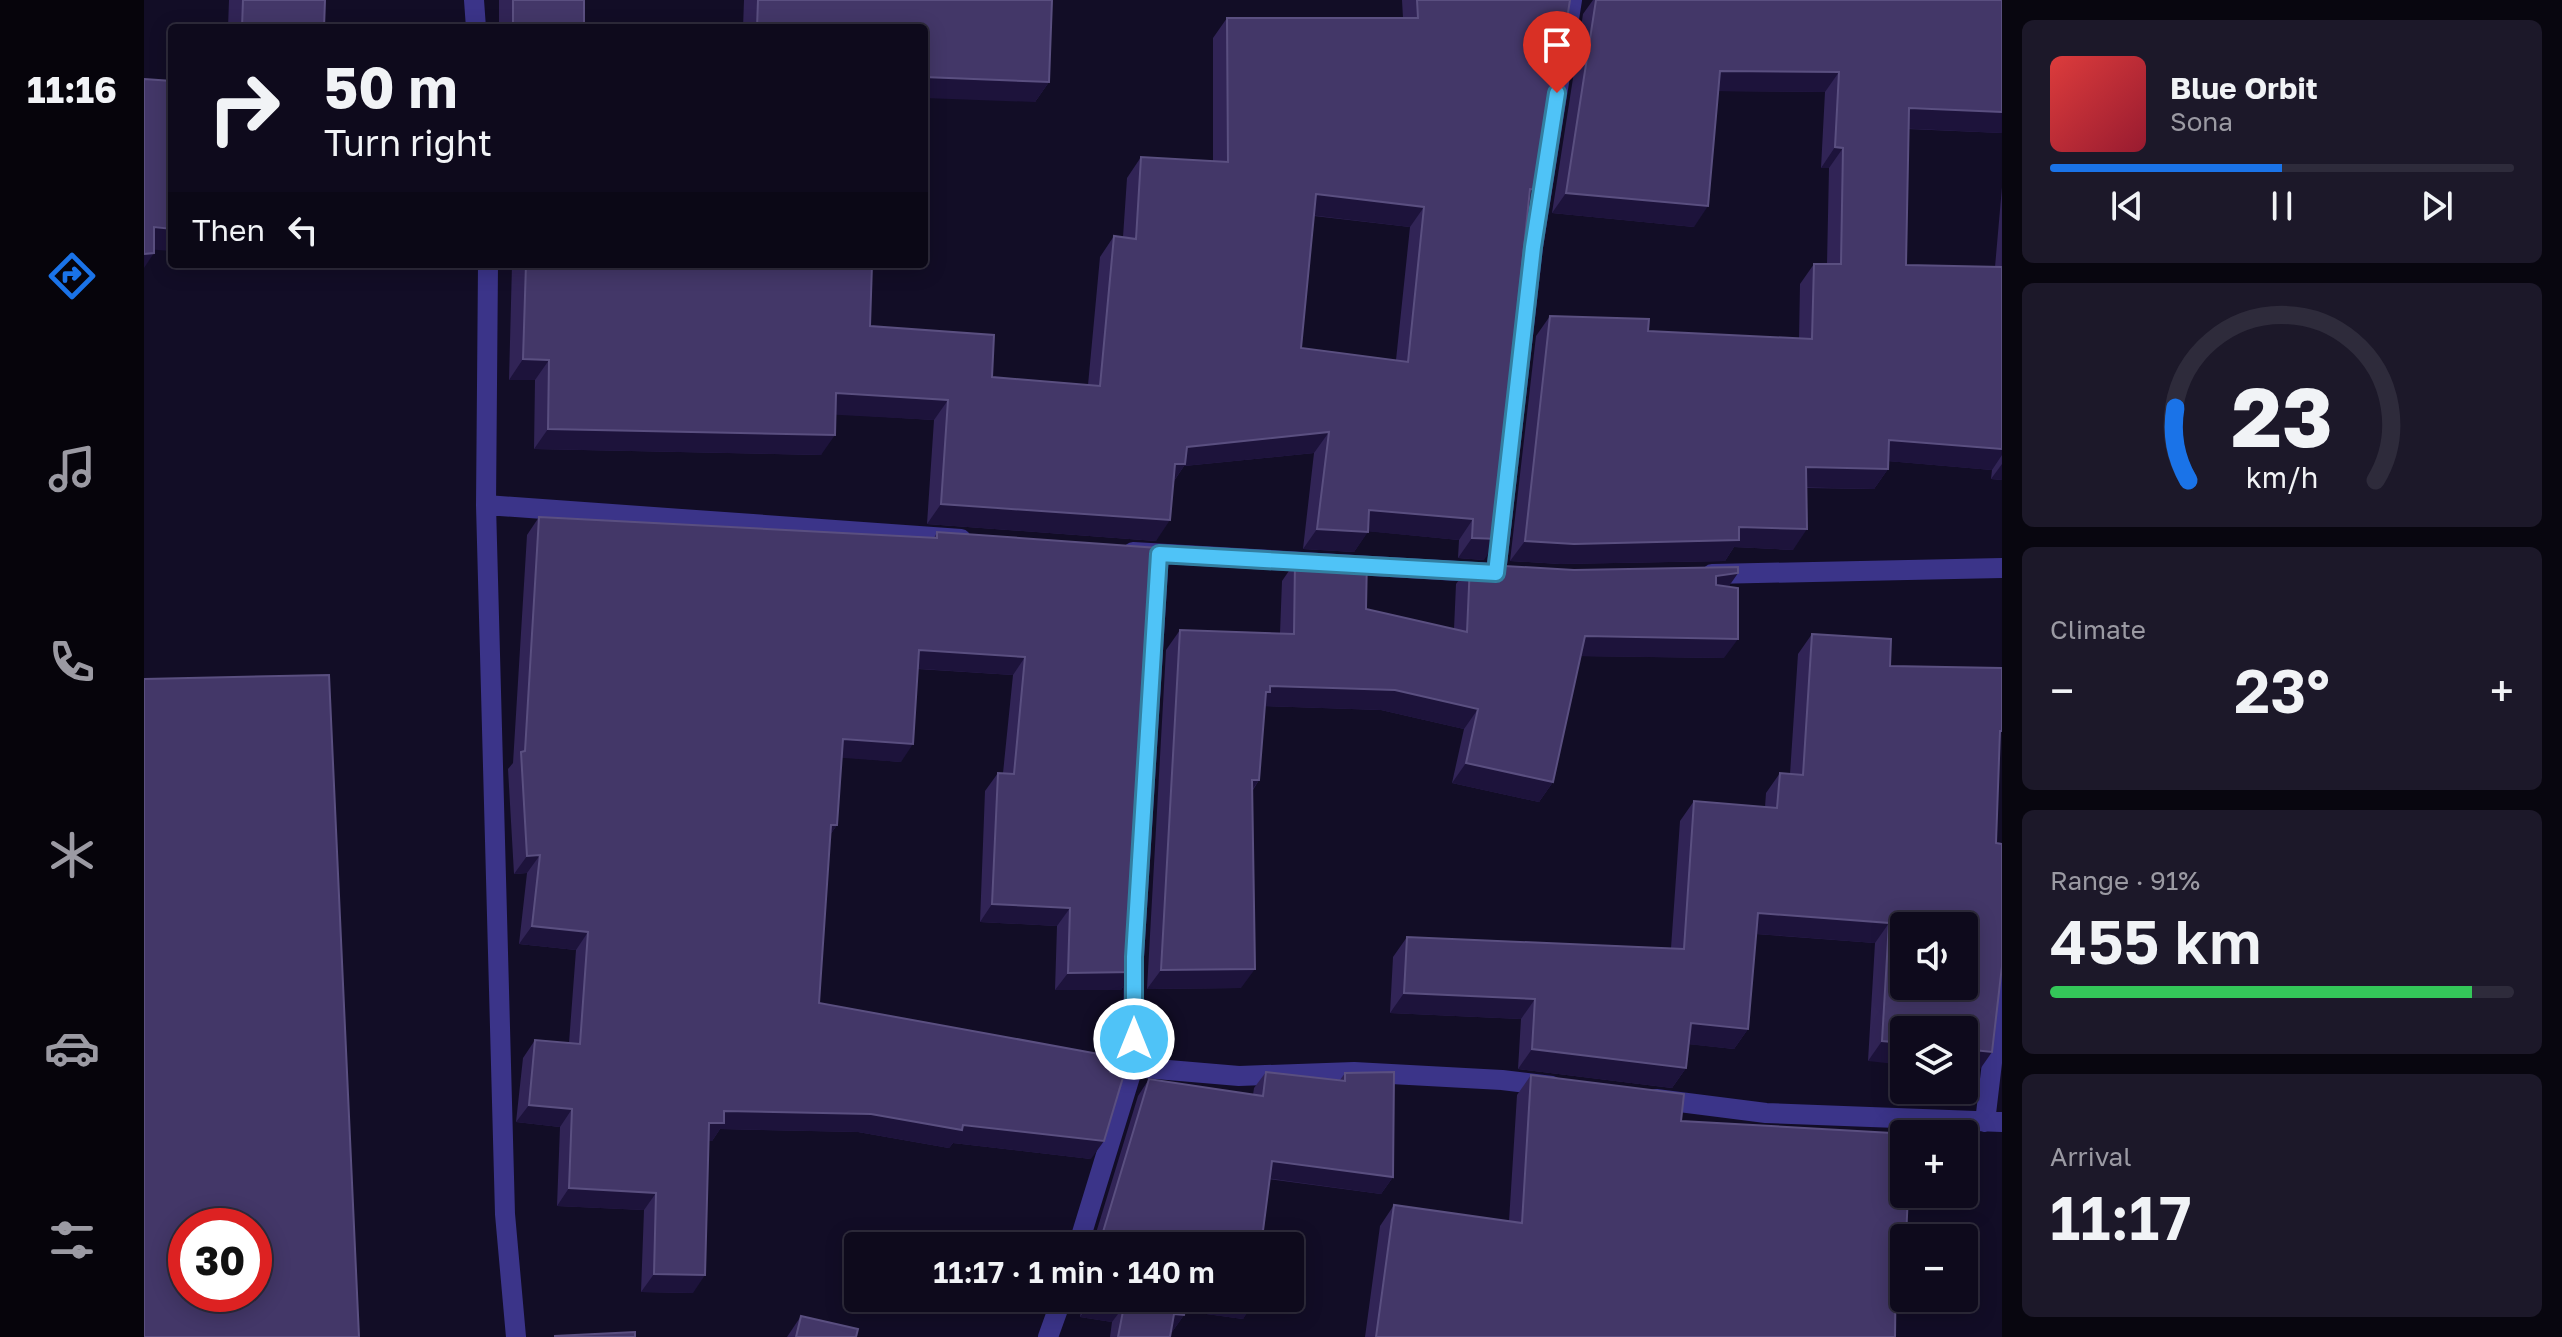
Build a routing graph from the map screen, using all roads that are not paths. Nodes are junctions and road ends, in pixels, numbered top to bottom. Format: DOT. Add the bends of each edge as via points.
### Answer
graph roads {
  1 [pos="474,0"];
  2 [pos="1572,0"];
  3 [pos="476,24"];
  4 [pos="488,268"];
  5 [pos="486,505"];
  6 [pos="987,541"];
  7 [pos="1112,550"];
  8 [pos="1159,554"];
  9 [pos="2002,568"];
  10 [pos="1686,574"];
  11 [pos="2002,978"];
  12 [pos="1133,1067"];
  13 [pos="1564,1088"];
  14 [pos="1642,1097"];
  15 [pos="1993,1122"];
  16 [pos="1082,1232"];
  17 [pos="1057,1312"];
  18 [pos="516,1337"];
  19 [pos="1048,1337"];
  1 -- 3 [label="street"];
  2 -- 8 [label="street" via="1533,247 1504,574"];
  4 -- 5 [label="street"];
  5 -- 6 [label="street"];
  5 -- 18 [label="street" via="505,1214"];
  7 -- 8 [label="street"];
  8 -- 12 [label="street" via="1134,957"];
  9 -- 10 [label="street"];
  11 -- 15 [label="street"];
  12 -- 13 [label="street" via="1239,1076 1354,1072"];
  12 -- 16 [label="street"];
  14 -- 15 [label="street" via="1766,1113"];
  17 -- 19 [label="street"];
}
